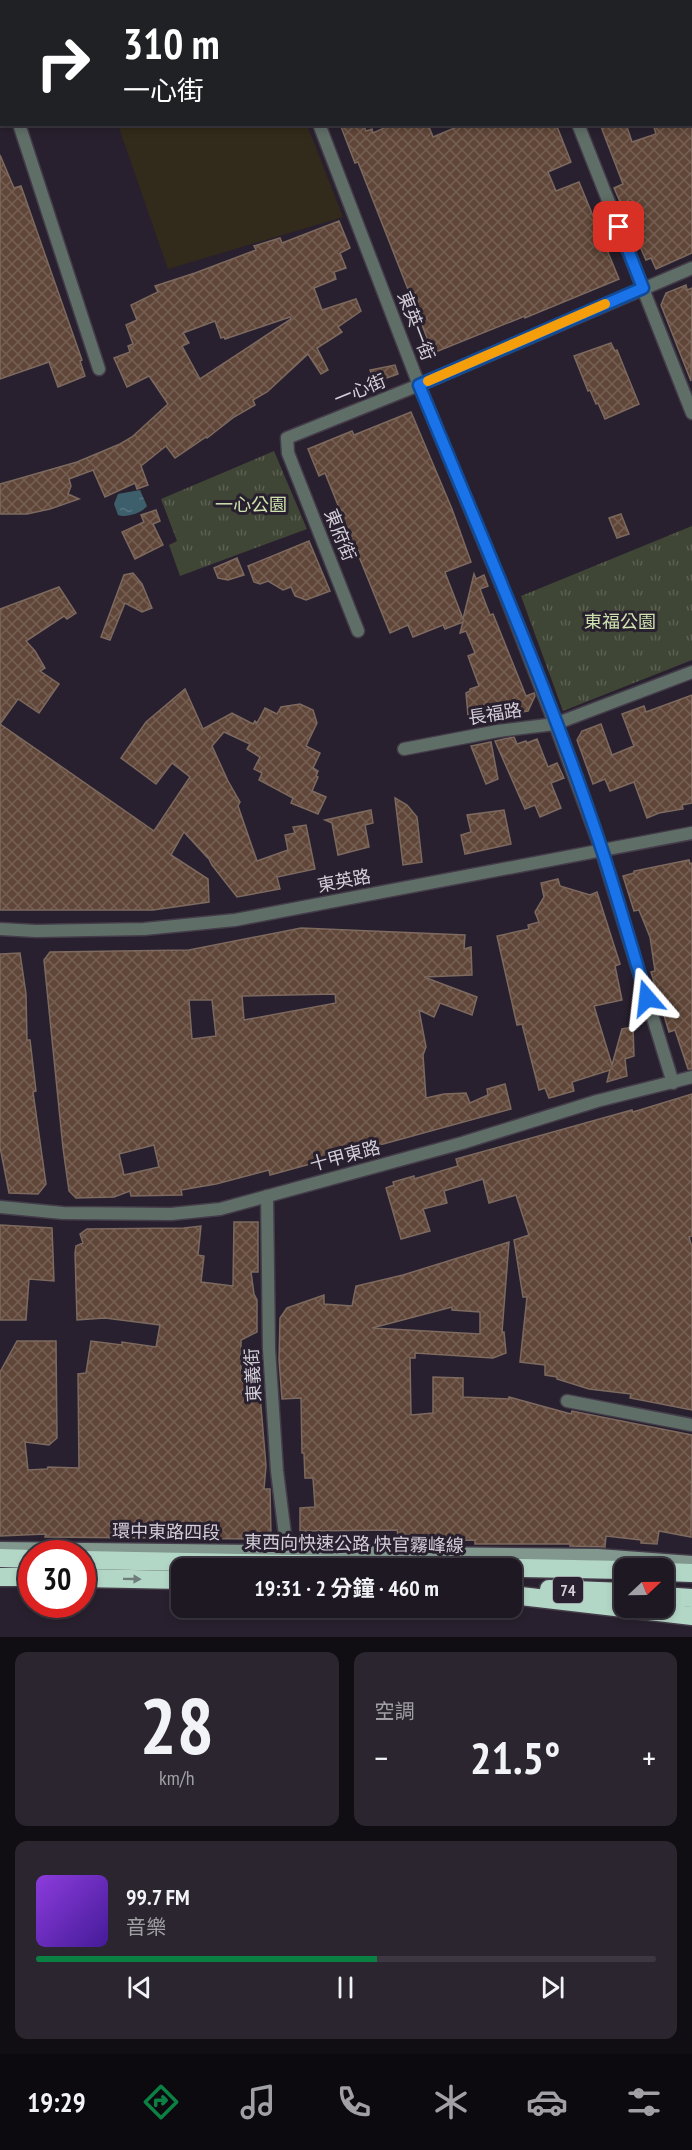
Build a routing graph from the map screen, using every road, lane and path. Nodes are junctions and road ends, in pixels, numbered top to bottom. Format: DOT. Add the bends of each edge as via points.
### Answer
graph roads {
  1 [pos="20,126"];
  2 [pos="320,126"];
  3 [pos="579,126"];
  4 [pos="692,268"];
  5 [pos="643,288"];
  6 [pos="99,369"];
  7 [pos="419,385"];
  8 [pos="692,413"];
  9 [pos="288,453"];
  10 [pos="358,631"];
  11 [pos="692,672"];
  12 [pos="555,724"];
  13 [pos="404,749"];
  14 [pos="692,833"];
  15 [pos="601,849"];
  16 [pos="0,929"];
  17 [pos="692,1077"];
  18 [pos="673,1083"];
  19 [pos="267,1196"];
  20 [pos="0,1207"];
  21 [pos="567,1401"];
  22 [pos="692,1425"];
  23 [pos="0,1548"];
  24 [pos="287,1551"];
  25 [pos="0,1558"];
  26 [pos="18,1559"];
  27 [pos="96,1560"];
  28 [pos="692,1562"];
  29 [pos="614,1570"];
  30 [pos="674,1572"];
  31 [pos="692,1573"];
  32 [pos="0,1577"];
  33 [pos="18,1577"];
  34 [pos="96,1578"];
  35 [pos="171,1580"];
  36 [pos="522,1588"];
  37 [pos="614,1592"];
  38 [pos="522,1596"];
  39 [pos="674,1597"];
  40 [pos="692,1598"];
  41 [pos="692,1616"];
  1 -- 6 [label="street"];
  2 -- 7 [label="street, 東英一街"];
  3 -- 5 [label="street"];
  4 -- 5 [label="street, 一心街"];
  5 -- 7 [label="street, 一心街"];
  5 -- 8 [label="street"];
  7 -- 9 [label="street, 一心街" via="287,438"];
  7 -- 12 [label="street, 東英一街"];
  9 -- 10 [label="street, 東府街"];
  11 -- 12 [label="street, 長福路"];
  12 -- 13 [label="street, 長福路"];
  12 -- 15 [label="street, 東英一街"];
  14 -- 15 [label="street, 東英路"];
  15 -- 16 [label="street, 東英路" via="235,920 144,929"];
  15 -- 18 [label="street, 東英一街"];
  17 -- 18 [label="street, 十甲東路"];
  18 -- 19 [label="street, 十甲東路" via="597,1101 462,1143"];
  19 -- 20 [label="street, 十甲東路" via="219,1209 171,1214 63,1213"];
  19 -- 24 [label="street, 東義街" via="269,1349"];
  21 -- 22 [label="street"];
  23 -- 24 [label="street, 環中東路四段"];
  24 -- 28 [label="street, 環中東路四段" via="598,1555"];
  25 -- 26 [label="highway"];
  27 -- 29 [label="highway, 東西向快速公路 快官霧峰線 / 74"];
  30 -- 31 [label="highway"];
  32 -- 33 [label="highway"];
  34 -- 35 [label="highway, one-way"];
  36 -- 37 [label="highway, 74"];
  38 -- 41 [label="highway"];
  39 -- 40 [label="highway"];
}
